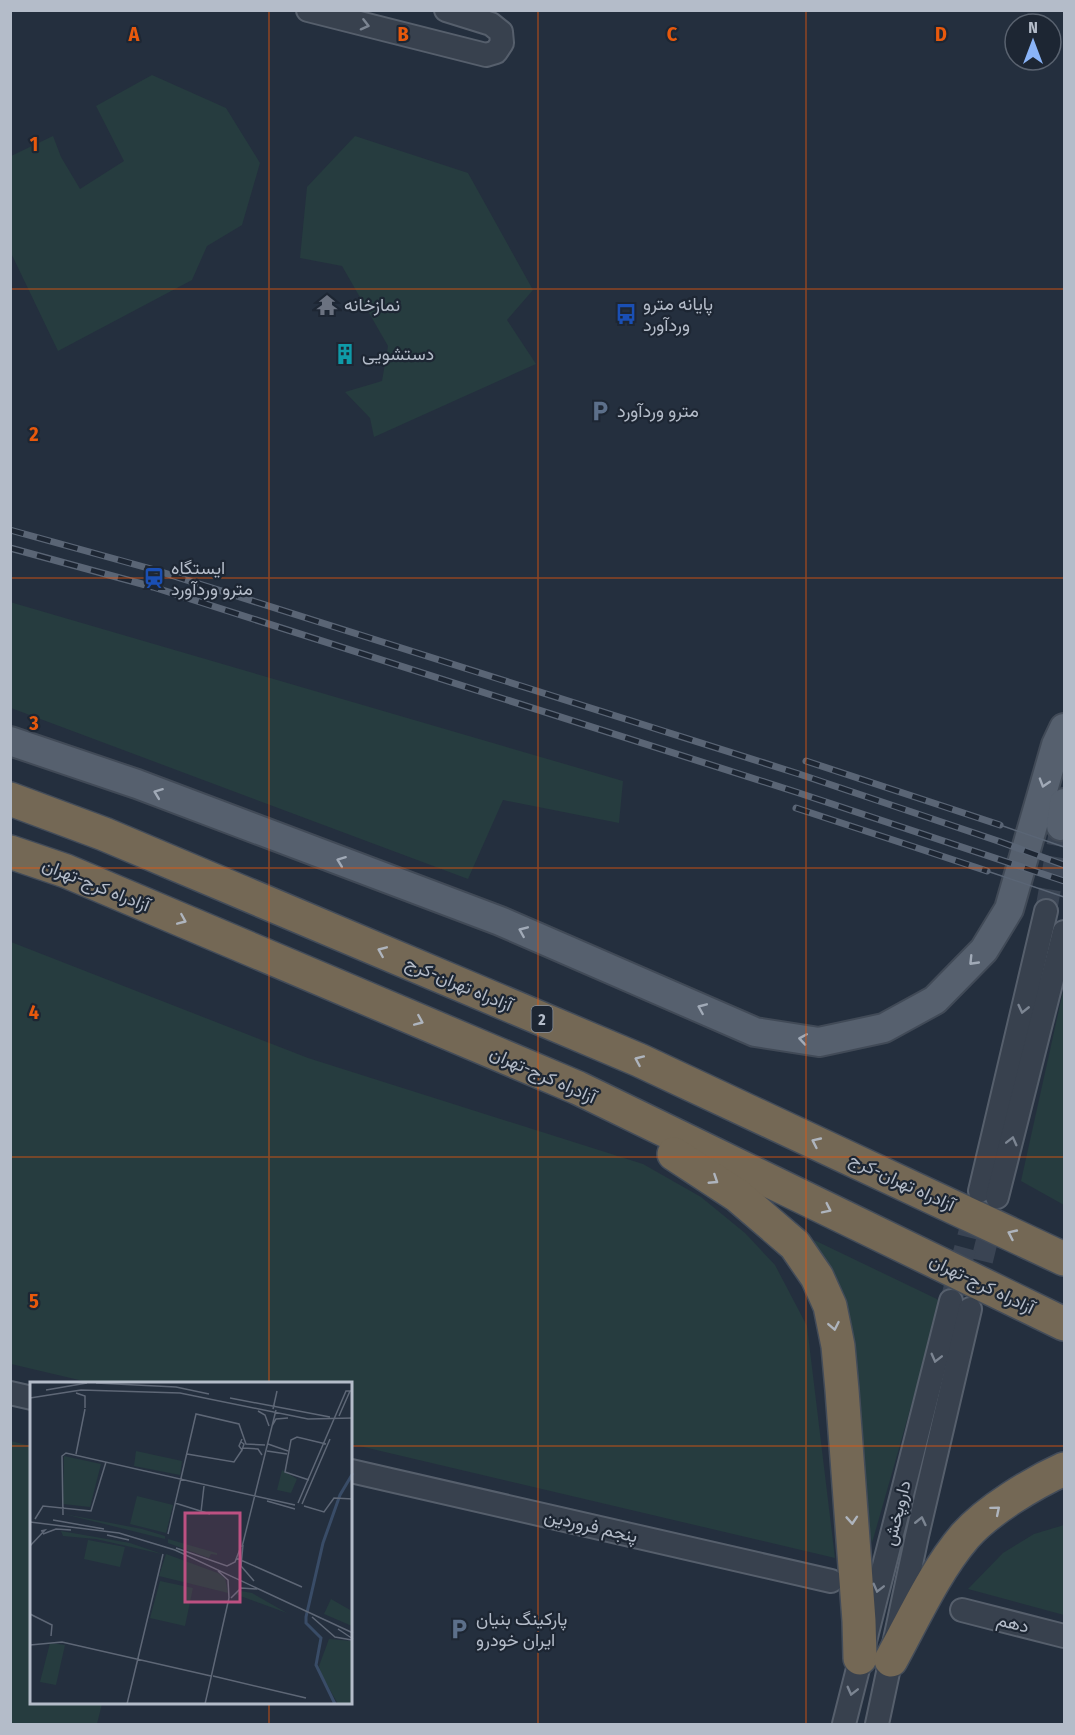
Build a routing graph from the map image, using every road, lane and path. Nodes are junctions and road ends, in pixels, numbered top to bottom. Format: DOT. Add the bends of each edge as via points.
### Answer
graph roads {
  1 [pos="308,10"];
  2 [pos="446,10"];
  3 [pos="337,14"];
  4 [pos="475,15"];
  5 [pos="1065,728"];
  6 [pos="10,741"];
  7 [pos="10,799"];
  8 [pos="10,852"];
  9 [pos="1046,911"];
  10 [pos="1065,932"];
  11 [pos="578,1089"];
  12 [pos="1065,1259"];
  13 [pos="1065,1324"];
  14 [pos="10,1393"];
  15 [pos="30,1398"];
  16 [pos="1065,1469"];
  17 [pos="352,1471"];
  18 [pos="831,1581"];
  19 [pos="962,1610"];
  20 [pos="1065,1636"];
  21 [pos="876,1659"];
  22 [pos="844,1725"];
  23 [pos="877,1725"];
  1 -- 3 [label="street"];
  2 -- 4 [label="street"];
  3 -- 4 [label="street, one-way" via="486,55 496,52 502,43 501,32"];
  5 -- 6 [label="main road, one-way" via="1056,745 1009,909 984,950 935,1000 884,1028 819,1042 755,1032 500,921"];
  12 -- 7 [label="highway, آزادراه تهران-کرج / 2, one-way" via="639,1060 104,834"];
  8 -- 11 [label="highway, آزادراه کرج-تهران, one-way" via="77,876"];
  9 -- 10 [label="street, one-way" via="989,1194"];
  11 -- 13 [label="highway, آزادراه کرج-تهران, one-way"];
  11 -- 21 [label="highway, one-way" via="738,1196 795,1245 817,1277 830,1306 838,1346 856,1577"];
  14 -- 15 [label="street"];
  21 -- 16 [label="highway, one-way" via="966,1536 1006,1502"];
  17 -- 18 [label="street, پنجم فروردین"];
  19 -- 20 [label="street, دهم"];
  21 -- 21 [label="street, داروپخش, one-way" via="917,1536 960,1305"];
  21 -- 22 [label="street, داروپخش, one-way"];
  21 -- 23 [label="street, داروپخش"];
}
